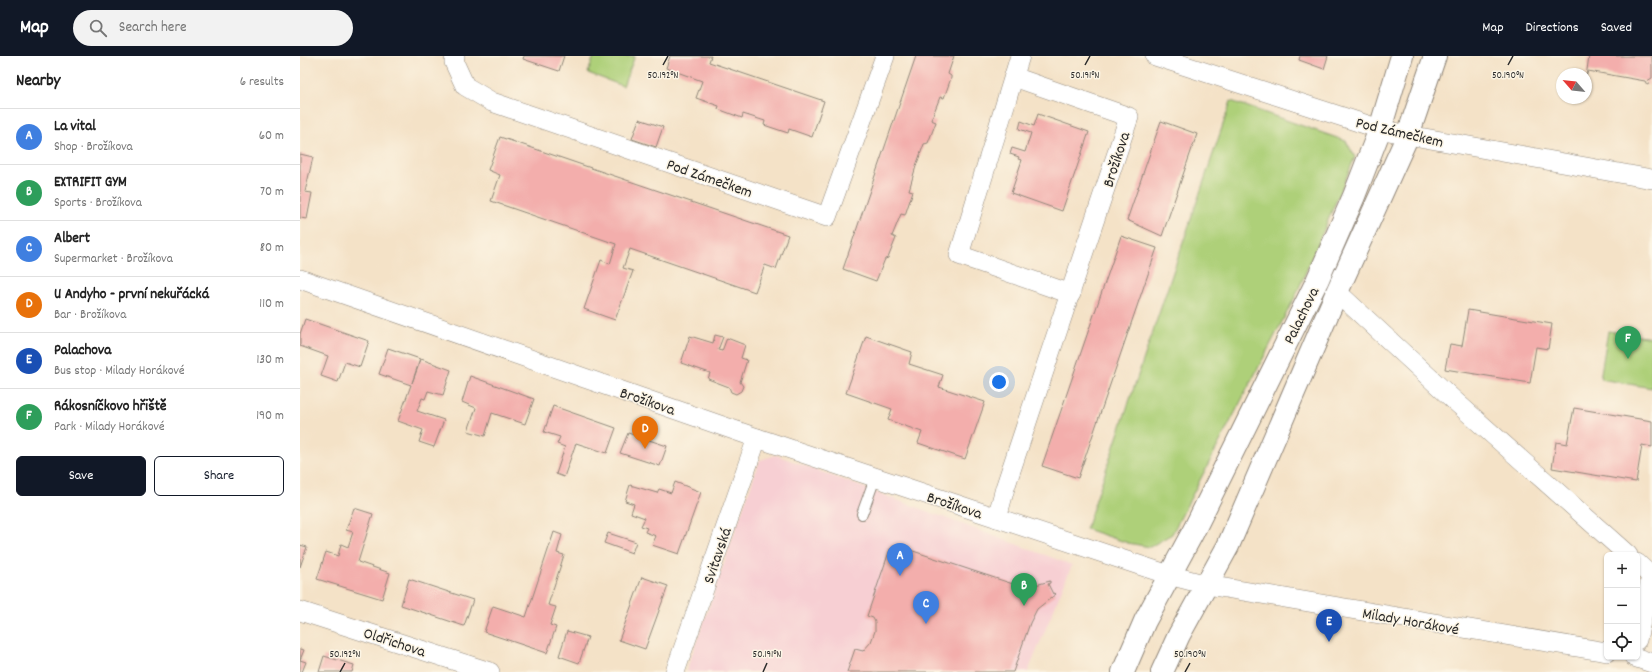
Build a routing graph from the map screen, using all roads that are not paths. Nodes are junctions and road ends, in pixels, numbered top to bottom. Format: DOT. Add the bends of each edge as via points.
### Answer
graph roads {
  1 [pos="455,56"];
  2 [pos="885,56"];
  3 [pos="1020,56"];
  4 [pos="1156,56"];
  5 [pos="1402,56"];
  6 [pos="1435,56"];
  7 [pos="1014,77"];
  8 [pos="1380,129"];
  9 [pos="1408,135"];
  10 [pos="1652,179"];
  11 [pos="300,279"];
  12 [pos="1337,292"];
  13 [pos="1071,294"];
  14 [pos="757,438"];
  15 [pos="875,478"];
  16 [pos="862,514"];
  17 [pos="997,518"];
  18 [pos="1625,552"];
  19 [pos="1640,567"];
  20 [pos="1170,575"];
  21 [pos="1207,585"];
  22 [pos="300,611"];
  23 [pos="1640,626"];
  24 [pos="1604,651"];
  25 [pos="1640,659"];
  26 [pos="1652,663"];
  27 [pos="490,672"];
  28 [pos="675,672"];
  29 [pos="1123,672"];
  30 [pos="1162,672"];
  1 -- 2 [label="street, Pod Zámečkem" via="454,62 465,86 492,102 827,216"];
  3 -- 7 [label="street"];
  4 -- 8 [label="street, Pod Zámečkem"];
  5 -- 8 [label="street, Palachova"];
  6 -- 9 [label="street, Palachova"];
  7 -- 13 [label="street" via="959,255"];
  7 -- 13 [label="street, Brožíkova" via="1129,117"];
  8 -- 9 [label="street, Pod Zámečkem"];
  8 -- 20 [label="street, Palachova" via="1317,281"];
  9 -- 10 [label="street, Pod Zámečkem"];
  9 -- 12 [label="street, Palachova"];
  11 -- 14 [label="street, Brožíkova"];
  12 -- 18 [label="street"];
  12 -- 21 [label="street, Palachova" via="1228,546"];
  13 -- 17 [label="street, Brožíkova"];
  14 -- 15 [label="street, Brožíkova"];
  14 -- 28 [label="street, Svitavská"];
  15 -- 16 [label="lane"];
  15 -- 17 [label="street, Brožíkova"];
  17 -- 20 [label="street, Brožíkova"];
  19 -- 23 [label="street" via="1651,576"];
  20 -- 21 [label="street, Milady Horákové"];
  20 -- 29 [label="street, Palachova" via="1145,621"];
  21 -- 24 [label="street, Milady Horákové"];
  21 -- 30 [label="street, Palachova"];
  22 -- 27 [label="street, Oldřichova"];
  25 -- 26 [label="street"];
}
